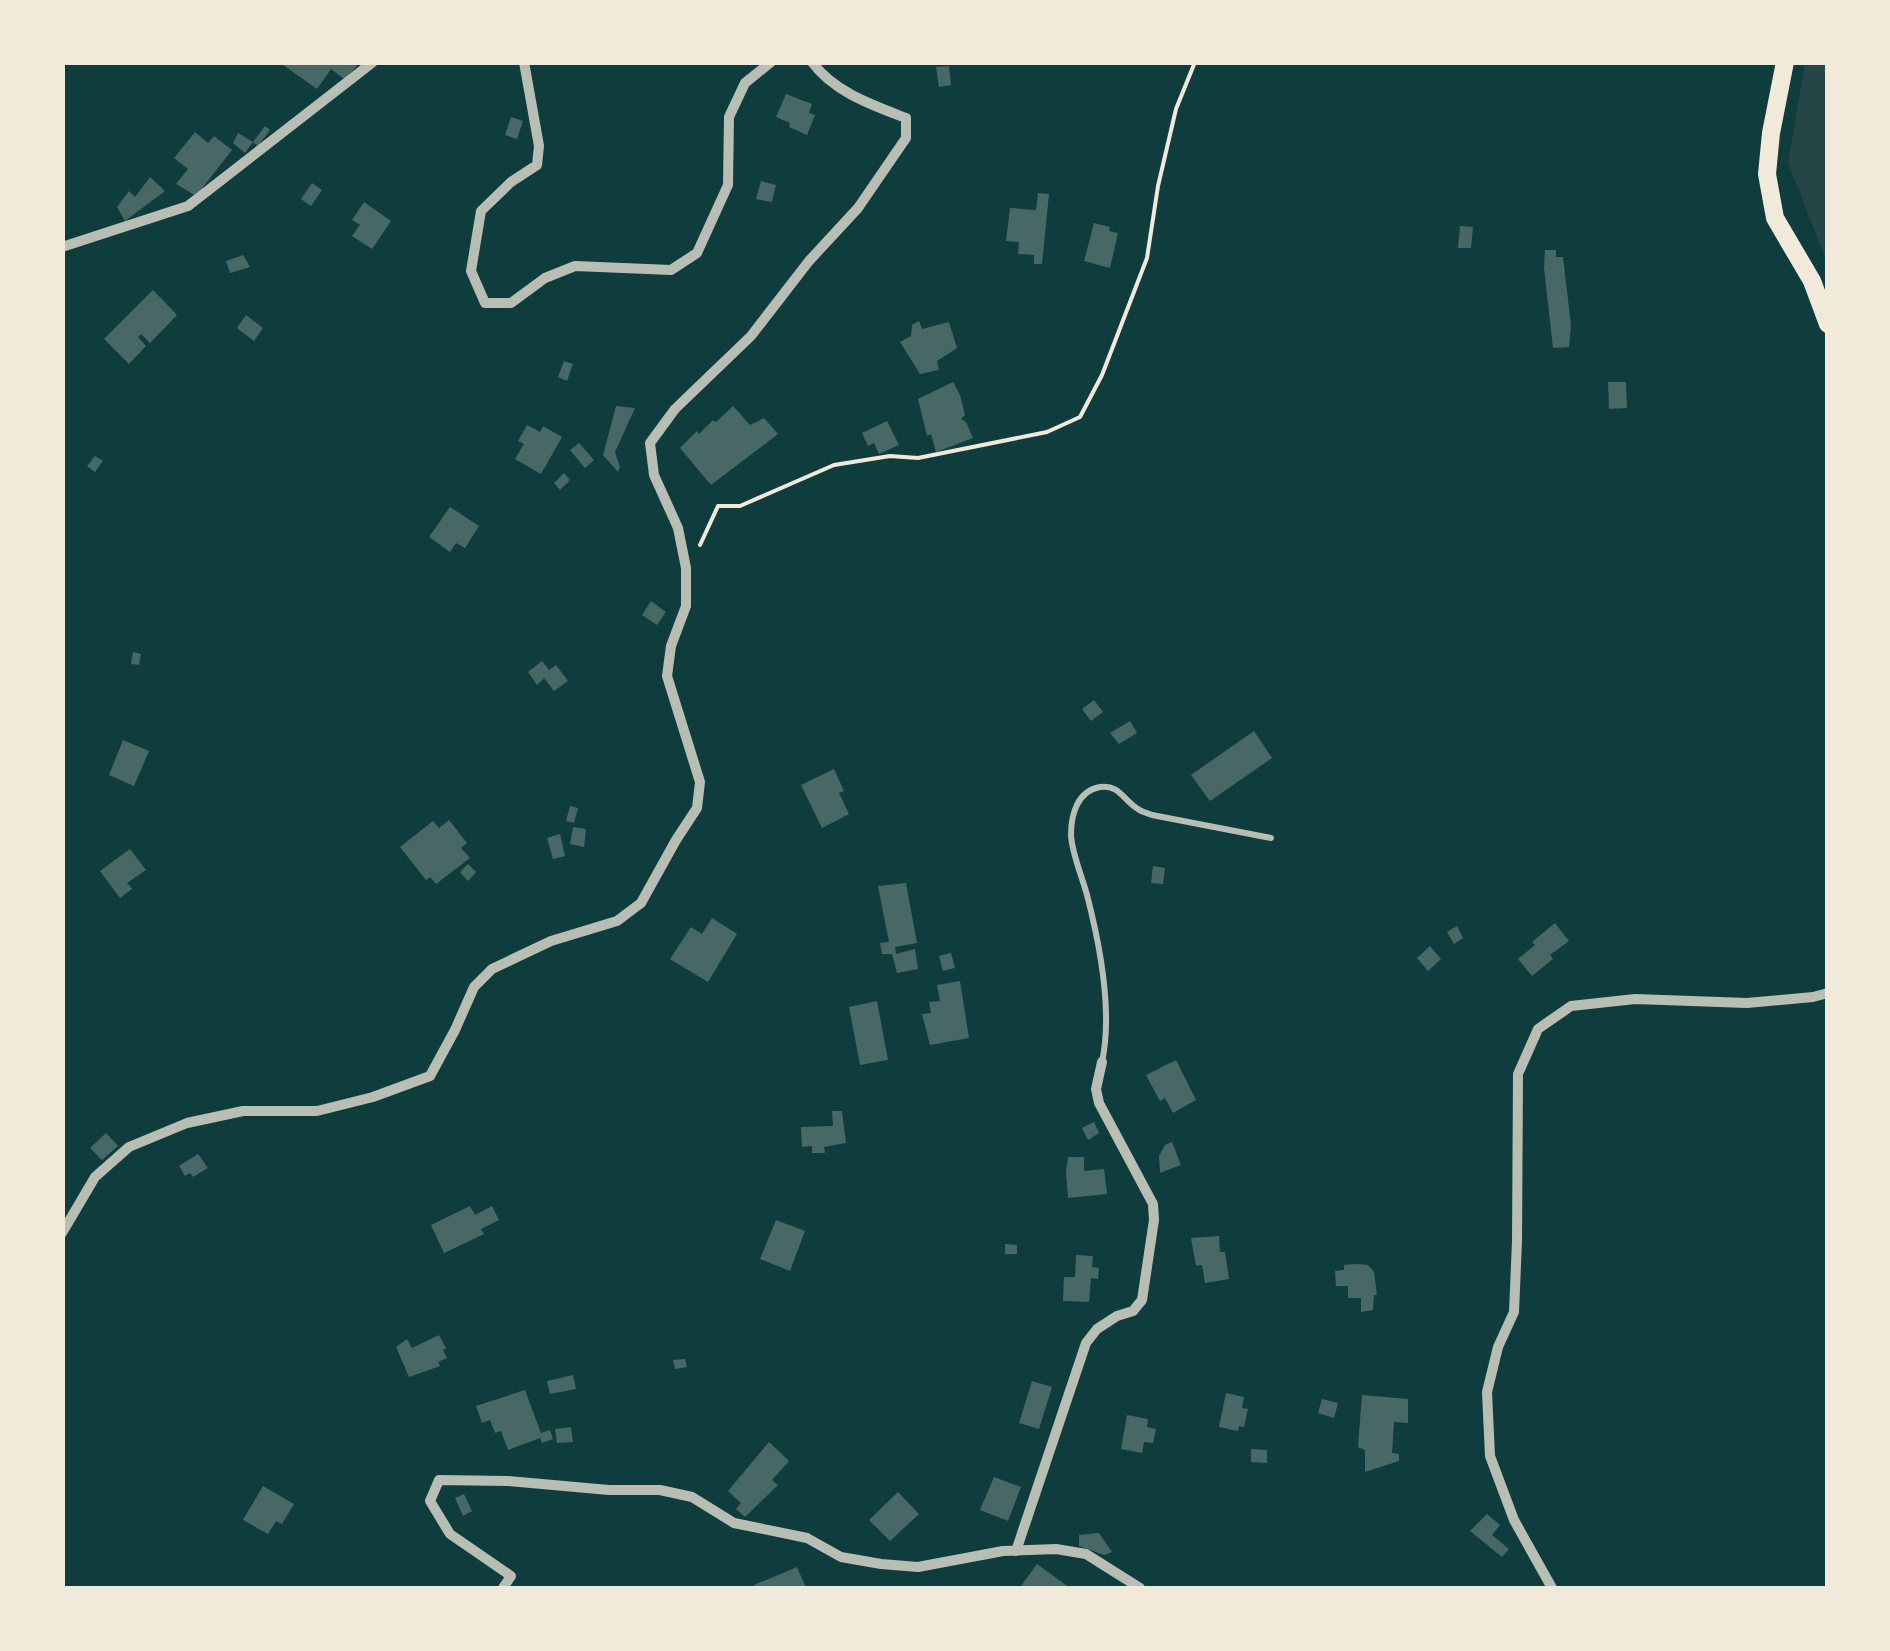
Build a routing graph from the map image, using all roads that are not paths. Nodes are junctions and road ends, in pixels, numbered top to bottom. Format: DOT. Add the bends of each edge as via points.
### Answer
graph roads {
  1 [pos="374,62"];
  2 [pos="524,62"];
  3 [pos="771,62"];
  4 [pos="812,62"];
  5 [pos="1786,62"];
  6 [pos="62,246"];
  7 [pos="1828,324"];
  8 [pos="1271,838"];
  9 [pos="1828,993"];
  10 [pos="1102,1062"];
  11 [pos="62,1233"];
  12 [pos="1016,1551"];
  13 [pos="503,1588"];
  14 [pos="1140,1588"];
  15 [pos="1552,1588"];
  1 -- 6 [label="street" via="188,206"];
  2 -- 3 [label="street" via="537,165 481,211 471,271 485,303 510,303 575,266 671,270 696,253 728,185 729,118 745,82"];
  4 -- 11 [label="street" via="824,78 906,118 906,138 858,208 751,336 675,409 650,443 654,475 678,528 686,568 686,606 667,676 700,782 697,808 641,904 617,921 492,969 474,987 430,1076 317,1110 243,1111 187,1123 130,1147 95,1178"];
  5 -- 7 [label="main road" via="1767,174 1775,218"];
  8 -- 10 [label="lane" via="1152,815 1114,788 1084,793 1071,836 1107,1010"];
  9 -- 15 [label="street" via="1747,1003 1635,999 1571,1006 1538,1029 1518,1074 1514,1312 1487,1392 1490,1456 1514,1520"];
  10 -- 12 [label="street" via="1099,1104 1153,1204 1142,1300 1086,1343"];
  12 -- 13 [label="street" via="918,1566 881,1564 841,1557 807,1538 734,1523 692,1497 660,1490 439,1480 430,1501 450,1534 510,1576"];
  12 -- 14 [label="street" via="1086,1554"];
}
